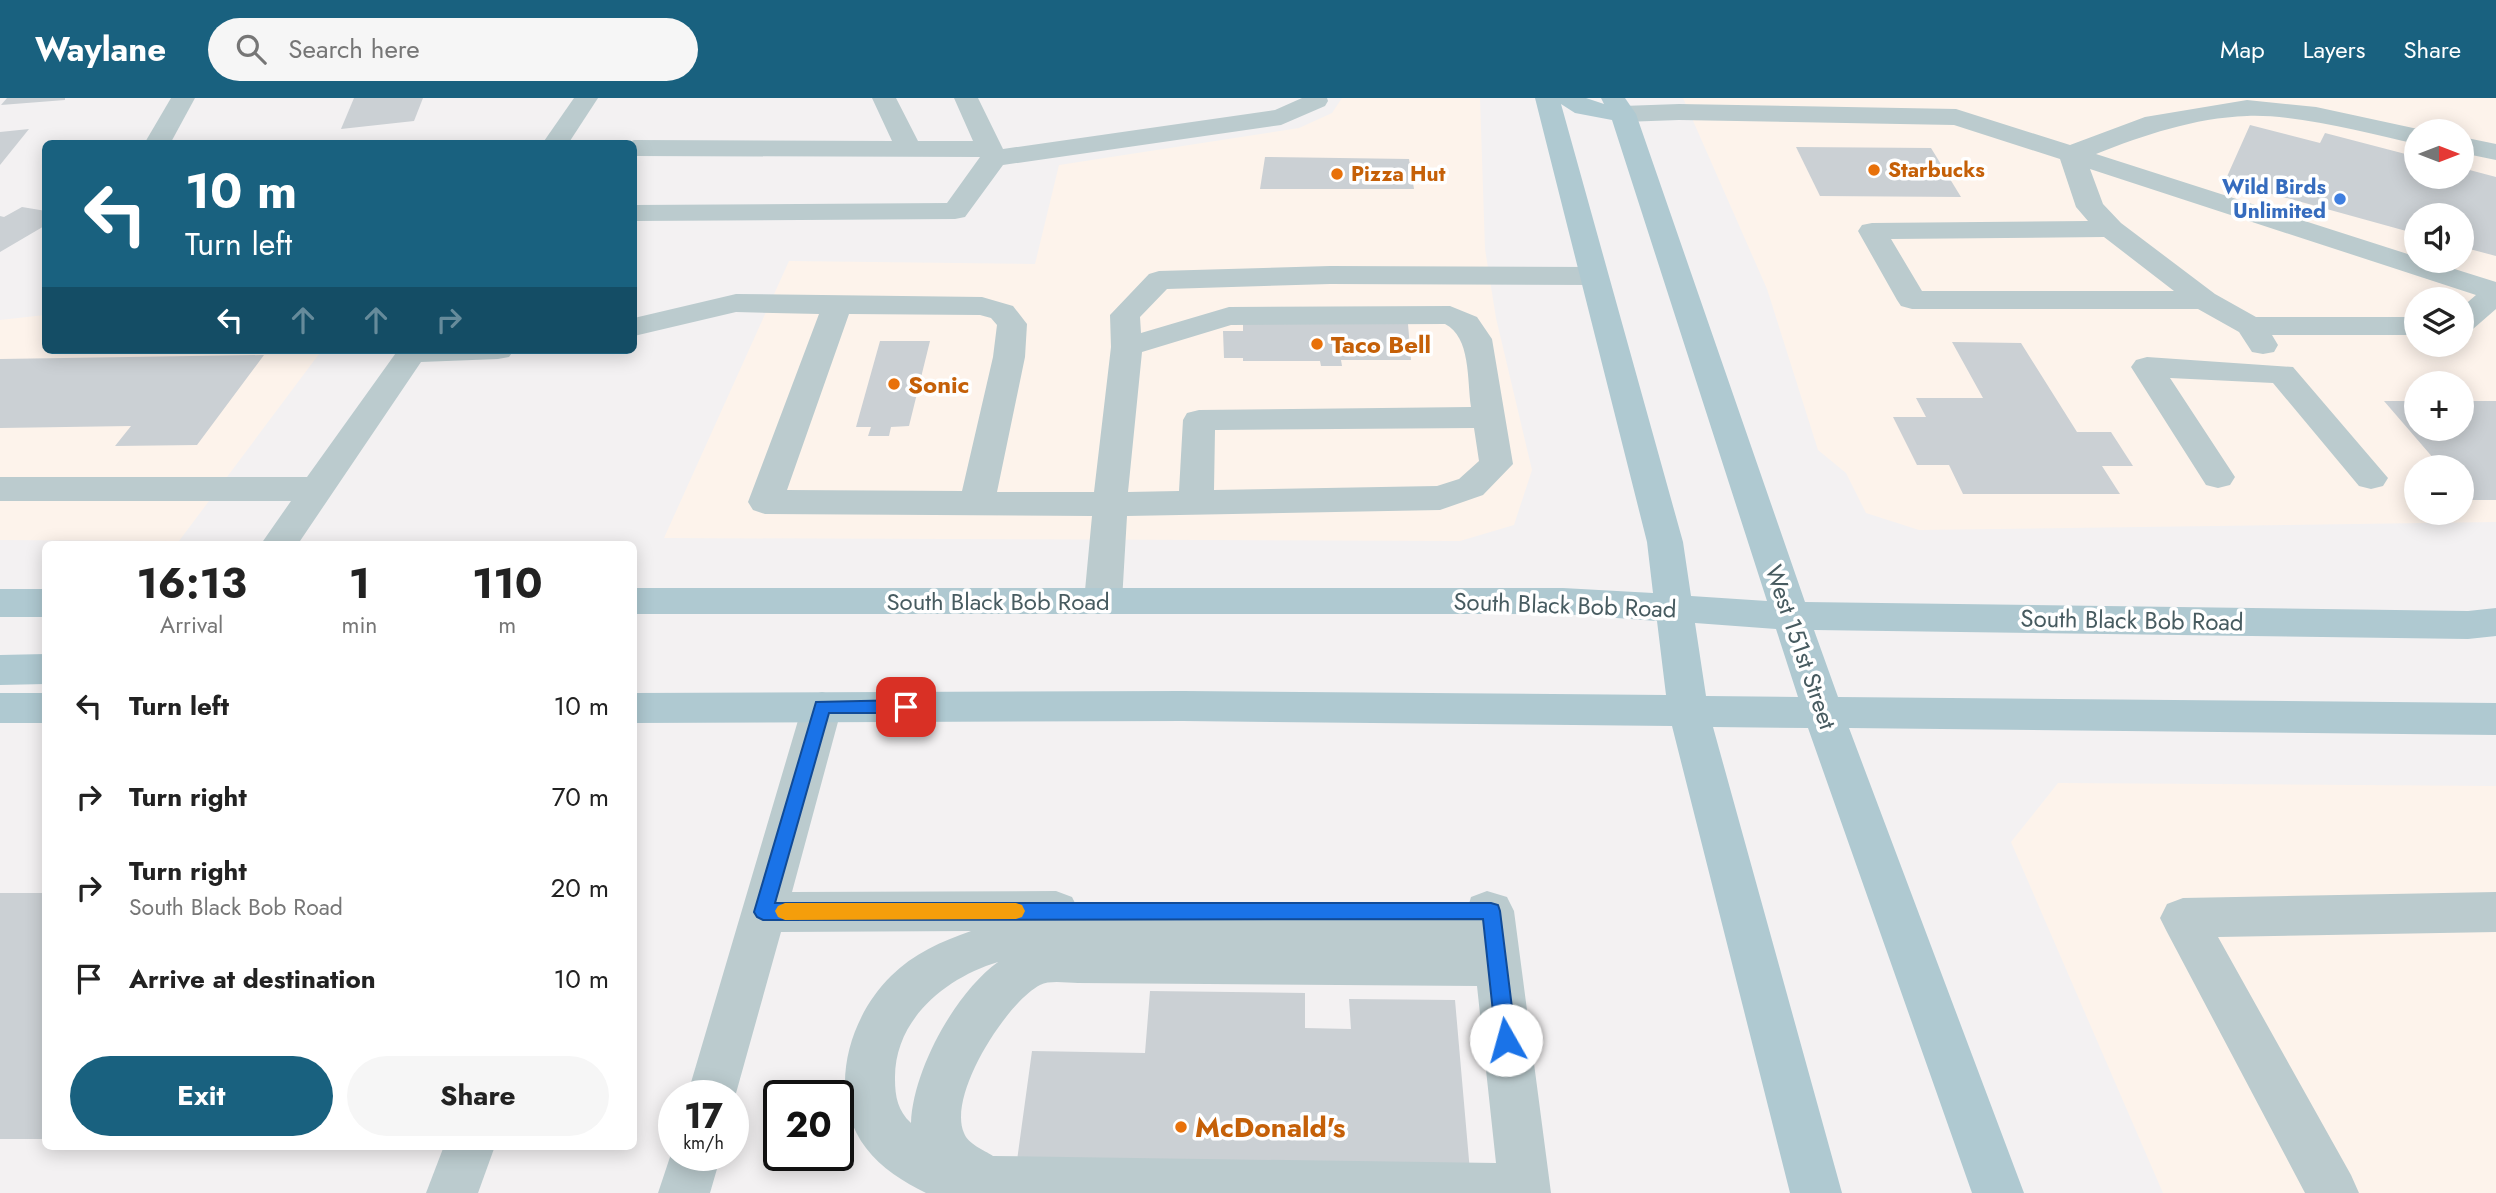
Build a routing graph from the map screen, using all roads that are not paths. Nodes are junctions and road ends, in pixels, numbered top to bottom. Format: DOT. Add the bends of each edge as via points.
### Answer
graph roads {
  1 [pos="183,98"];
  2 [pos="586,98"];
  3 [pos="884,98"];
  4 [pos="966,98"];
  5 [pos="1315,98"];
  6 [pos="1548,98"];
  7 [pos="1569,98"];
  8 [pos="1618,106"];
  9 [pos="2404,133"];
  10 [pos="159,140"];
  11 [pos="558,140"];
  12 [pos="2474,147"];
  13 [pos="637,148"];
  14 [pos="909,149"];
  15 [pos="2496,152"];
  16 [pos="992,154"];
  17 [pos="2071,154"];
  18 [pos="637,213"];
  19 [pos="2112,229"];
  20 [pos="1593,276"];
  21 [pos="2496,293"];
  22 [pos="2204,300"];
  23 [pos="837,305"];
  24 [pos="2474,312"];
  25 [pos="637,326"];
  26 [pos="2250,326"];
  27 [pos="2404,326"];
  28 [pos="1127,347"];
  29 [pos="412,354"];
  30 [pos="2282,374"];
  31 [pos="1489,417"];
  32 [pos="2218,477"];
  33 [pos="2371,478"];
  34 [pos="0,489"];
  35 [pos="318,489"];
  36 [pos="977,502"];
  37 [pos="1196,502"];
  38 [pos="1111,504"];
  39 [pos="281,541"];
  40 [pos="637,601"];
  41 [pos="1103,601"];
  42 [pos="0,603"];
  43 [pos="42,603"];
  44 [pos="1676,609"];
  45 [pos="1790,616"];
  46 [pos="2496,622"];
  47 [pos="42,669"];
  48 [pos="0,670"];
  49 [pos="822,707"];
  50 [pos="0,708"];
  51 [pos="42,708"];
  52 [pos="637,708"];
  53 [pos="1688,710"];
  54 [pos="1823,713"];
  55 [pos="2495,721"];
  56 [pos="763,912"];
  57 [pos="2496,912"];
  58 [pos="1495,950"];
  59 [pos="716,1080"];
  60 [pos="468,1150"];
  61 [pos="690,1171"];
  62 [pos="990,1181"];
  63 [pos="1525,1191"];
  64 [pos="452,1193"];
  65 [pos="684,1193"];
  66 [pos="1816,1193"];
  67 [pos="1998,1193"];
  68 [pos="2333,1193"];
  1 -- 10 [label="street"];
  2 -- 11 [label="street"];
  3 -- 14 [label="street"];
  4 -- 16 [label="street"];
  5 -- 16 [label="street" via="1282,117"];
  6 -- 20 [label="main road"];
  7 -- 8 [label="main road" via="1584,108"];
  8 -- 17 [label="street" via="1679,112 1956,117"];
  8 -- 45 [label="main road, West 151st Street"];
  9 -- 17 [label="street" via="2316,115 2247,108 2154,122"];
  12 -- 15 [label="street"];
  13 -- 14 [label="street"];
  14 -- 16 [label="street"];
  16 -- 18 [label="street" via="956,211"];
  17 -- 19 [label="street" via="2090,207"];
  17 -- 21 [label="street"];
  19 -- 22 [label="street"];
  19 -- 22 [label="street" via="1872,231 1912,300"];
  20 -- 28 [label="street" via="1330,275 1159,281 1125,315"];
  20 -- 44 [label="main road" via="1665,542"];
  21 -- 24 [label="street"];
  22 -- 26 [label="street"];
  23 -- 25 [label="street" via="736,303"];
  23 -- 36 [label="street" via="982,306 1002,312 1012,324"];
  23 -- 36 [label="street" via="765,502"];
  26 -- 27 [label="street"];
  26 -- 30 [label="street"];
  28 -- 31 [label="street" via="1229,316 1450,315 1466,323 1477,339"];
  28 -- 38 [label="street"];
  29 -- 35 [label="street"];
  30 -- 32 [label="street" via="2147,368"];
  30 -- 33 [label="street"];
  31 -- 37 [label="street" via="1496,464 1471,487 1440,498"];
  31 -- 37 [label="street" via="1199,420"];
  34 -- 35 [label="street"];
  35 -- 39 [label="street"];
  36 -- 38 [label="street"];
  37 -- 38 [label="street"];
  38 -- 41 [label="street"];
  40 -- 41 [label="main road, South Black Bob Road"];
  41 -- 44 [label="main road, South Black Bob Road" via="1563,601"];
  42 -- 43 [label="main road"];
  44 -- 45 [label="main road, South Black Bob Road"];
  44 -- 53 [label="main road"];
  45 -- 46 [label="main road, South Black Bob Road"];
  45 -- 54 [label="main road, West 151st Street"];
  47 -- 48 [label="main road"];
  49 -- 52 [label="main road"];
  49 -- 53 [label="main road"];
  49 -- 56 [label="street"];
  50 -- 51 [label="main road"];
  53 -- 54 [label="main road"];
  53 -- 66 [label="main road"];
  54 -- 55 [label="main road"];
  54 -- 67 [label="main road, West 151st Street"];
  56 -- 58 [label="street" via="1491,911"];
  56 -- 59 [label="street"];
  57 -- 68 [label="street" via="2183,918"];
  58 -- 62 [label="street" via="1078,962 1026,968 1000,988 974,1022 951,1063 939,1099 939,1140 953,1162"];
  58 -- 62 [label="street" via="1063,929 998,940 972,950 920,980 894,1006 880,1029 868,1081 880,1127 896,1144 957,1181"];
  58 -- 63 [label="street"];
  60 -- 64 [label="street"];
  61 -- 65 [label="street"];
  62 -- 63 [label="street"];
}
